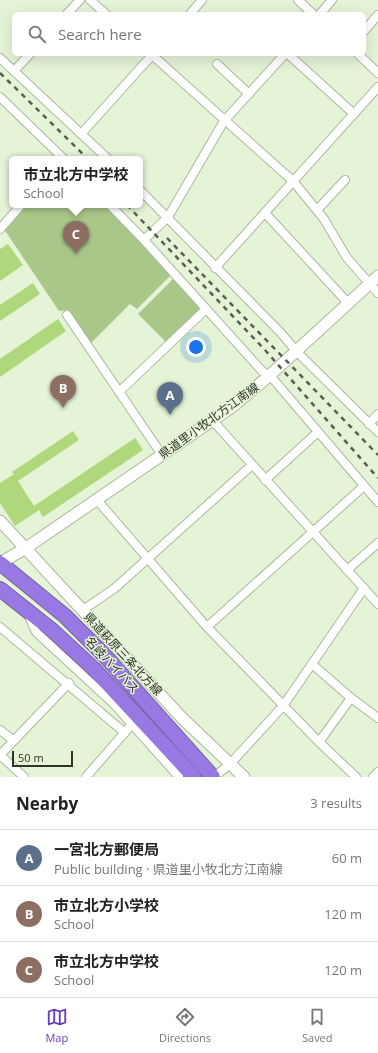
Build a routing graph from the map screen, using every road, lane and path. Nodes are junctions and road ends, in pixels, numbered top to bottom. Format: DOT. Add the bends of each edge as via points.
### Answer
graph roads {
  1 [pos="80,0"];
  2 [pos="90,0"];
  3 [pos="202,0"];
  4 [pos="298,0"];
  5 [pos="332,0"];
  6 [pos="69,12"];
  7 [pos="104,12"];
  8 [pos="192,12"];
  9 [pos="311,12"];
  10 [pos="322,12"];
  11 [pos="378,15"];
  12 [pos="366,29"];
  13 [pos="28,56"];
  14 [pos="150,56"];
  15 [pos="154,56"];
  16 [pos="283,56"];
  17 [pos="290,56"];
  18 [pos="360,56"];
  19 [pos="0,58"];
  20 [pos="217,64"];
  21 [pos="14,71"];
  22 [pos="378,73"];
  23 [pos="378,87"];
  24 [pos="249,94"];
  25 [pos="0,97"];
  26 [pos="354,114"];
  27 [pos="224,121"];
  28 [pos="81,134"];
  29 [pos="60,156"];
  30 [pos="105,156"];
  31 [pos="345,180"];
  32 [pos="293,181"];
  33 [pos="143,193"];
  34 [pos="18,208"];
  35 [pos="113,208"];
  36 [pos="317,210"];
  37 [pos="265,213"];
  38 [pos="168,217"];
  39 [pos="0,229"];
  40 [pos="144,240"];
  41 [pos="216,268"];
  42 [pos="374,279"];
  43 [pos="378,293"];
  44 [pos="348,303"];
  45 [pos="206,309"];
  46 [pos="68,315"];
  47 [pos="296,351"];
  48 [pos="269,376"];
  49 [pos="119,392"];
  50 [pos="378,414"];
  51 [pos="213,421"];
  52 [pos="369,424"];
  53 [pos="318,432"];
  54 [pos="378,432"];
  55 [pos="162,455"];
  56 [pos="252,465"];
  57 [pos="265,480"];
  58 [pos="364,486"];
  59 [pos="97,500"];
  60 [pos="378,502"];
  61 [pos="0,520"];
  62 [pos="313,533"];
  63 [pos="378,542"];
  64 [pos="26,548"];
  65 [pos="148,559"];
  66 [pos="0,563"];
  67 [pos="347,570"];
  68 [pos="364,588"];
  69 [pos="0,589"];
  70 [pos="378,604"];
  71 [pos="26,609"];
  72 [pos="82,610"];
  73 [pos="0,627"];
  74 [pos="207,628"];
  75 [pos="312,664"];
  76 [pos="69,684"];
  77 [pos="351,698"];
  78 [pos="283,706"];
  79 [pos="378,718"];
  80 [pos="133,723"];
  81 [pos="0,730"];
  82 [pos="125,733"];
  83 [pos="13,740"];
  84 [pos="319,742"];
  85 [pos="0,755"];
  86 [pos="230,764"];
  87 [pos="378,772"];
  88 [pos="24,777"];
  89 [pos="86,777"];
  90 [pos="179,777"];
  91 [pos="194,777"];
  92 [pos="214,777"];
  93 [pos="244,777"];
  94 [pos="356,777"];
  95 [pos="373,777"];
  1 -- 6 [label="street"];
  2 -- 7 [label="street"];
  3 -- 8 [label="street"];
  4 -- 9 [label="street"];
  5 -- 10 [label="street"];
  11 -- 12 [label="street"];
  13 -- 21 [label="street"];
  14 -- 28 [label="street"];
  15 -- 27 [label="street"];
  16 -- 24 [label="street"];
  17 -- 26 [label="street"];
  18 -- 22 [label="street"];
  19 -- 21 [label="street"];
  20 -- 24 [label="street"];
  21 -- 28 [label="street"];
  23 -- 26 [label="street"];
  24 -- 27 [label="street"];
  25 -- 29 [label="street"];
  26 -- 32 [label="street"];
  27 -- 32 [label="street"];
  27 -- 38 [label="street"];
  28 -- 30 [label="street"];
  31 -- 36 [label="street"];
  32 -- 36 [label="street"];
  32 -- 37 [label="street"];
  33 -- 38 [label="street"];
  34 -- 39 [label="street"];
  35 -- 40 [label="street"];
  36 -- 42 [label="street" via="340,248"];
  37 -- 41 [label="street"];
  37 -- 44 [label="street"];
  38 -- 40 [label="street"];
  38 -- 41 [label="street"];
  40 -- 45 [label="street"];
  41 -- 47 [label="street"];
  42 -- 43 [label="street"];
  42 -- 44 [label="main road, 県道里小牧北方江南線"];
  44 -- 47 [label="main road, 県道里小牧北方江南線"];
  45 -- 48 [label="street"];
  45 -- 49 [label="street"];
  46 -- 49 [label="street"];
  47 -- 48 [label="main road, 県道里小牧北方江南線"];
  47 -- 52 [label="street"];
  48 -- 51 [label="main road, 県道里小牧北方江南線"];
  48 -- 53 [label="street"];
  49 -- 55 [label="street"];
  50 -- 52 [label="street"];
  51 -- 55 [label="main road, 県道里小牧北方江南線"];
  51 -- 56 [label="street"];
  52 -- 54 [label="street"];
  53 -- 57 [label="street"];
  53 -- 58 [label="street"];
  55 -- 59 [label="main road, 県道里小牧北方江南線"];
  56 -- 57 [label="street"];
  56 -- 65 [label="street"];
  57 -- 62 [label="street"];
  58 -- 60 [label="street"];
  58 -- 62 [label="street"];
  59 -- 64 [label="main road, 県道里小牧北方江南線"];
  59 -- 65 [label="street"];
  61 -- 64 [label="main road, 県道萩原三条北方線"];
  62 -- 67 [label="street"];
  62 -- 74 [label="street"];
  63 -- 67 [label="street"];
  64 -- 66 [label="main road"];
  64 -- 72 [label="main road, 県道萩原三条北方線"];
  65 -- 72 [label="street" via="115,588"];
  65 -- 74 [label="street"];
  66 -- 92 [label="highway, 名岐バイパス" via="66,616"];
  67 -- 68 [label="street"];
  68 -- 70 [label="street"];
  68 -- 75 [label="street"];
  69 -- 71 [label="highway, 名岐バイパス"];
  71 -- 80 [label="street" via="36,632 94,683"];
  71 -- 91 [label="highway, 名岐バイパス" via="94,668"];
  72 -- 86 [label="main road, 県道萩原三条北方線" via="182,718"];
  73 -- 76 [label="street"];
  74 -- 78 [label="street"];
  75 -- 77 [label="street"];
  75 -- 78 [label="street"];
  76 -- 82 [label="street"];
  76 -- 83 [label="street"];
  77 -- 79 [label="street"];
  77 -- 84 [label="street"];
  78 -- 84 [label="street"];
  78 -- 86 [label="street"];
  80 -- 82 [label="street"];
  80 -- 90 [label="street"];
  81 -- 83 [label="street"];
  82 -- 89 [label="street"];
  83 -- 85 [label="street"];
  84 -- 94 [label="street"];
  85 -- 88 [label="street"];
  86 -- 92 [label="street"];
  86 -- 93 [label="main road, 県道萩原三条北方線"];
  87 -- 95 [label="street"];
}
